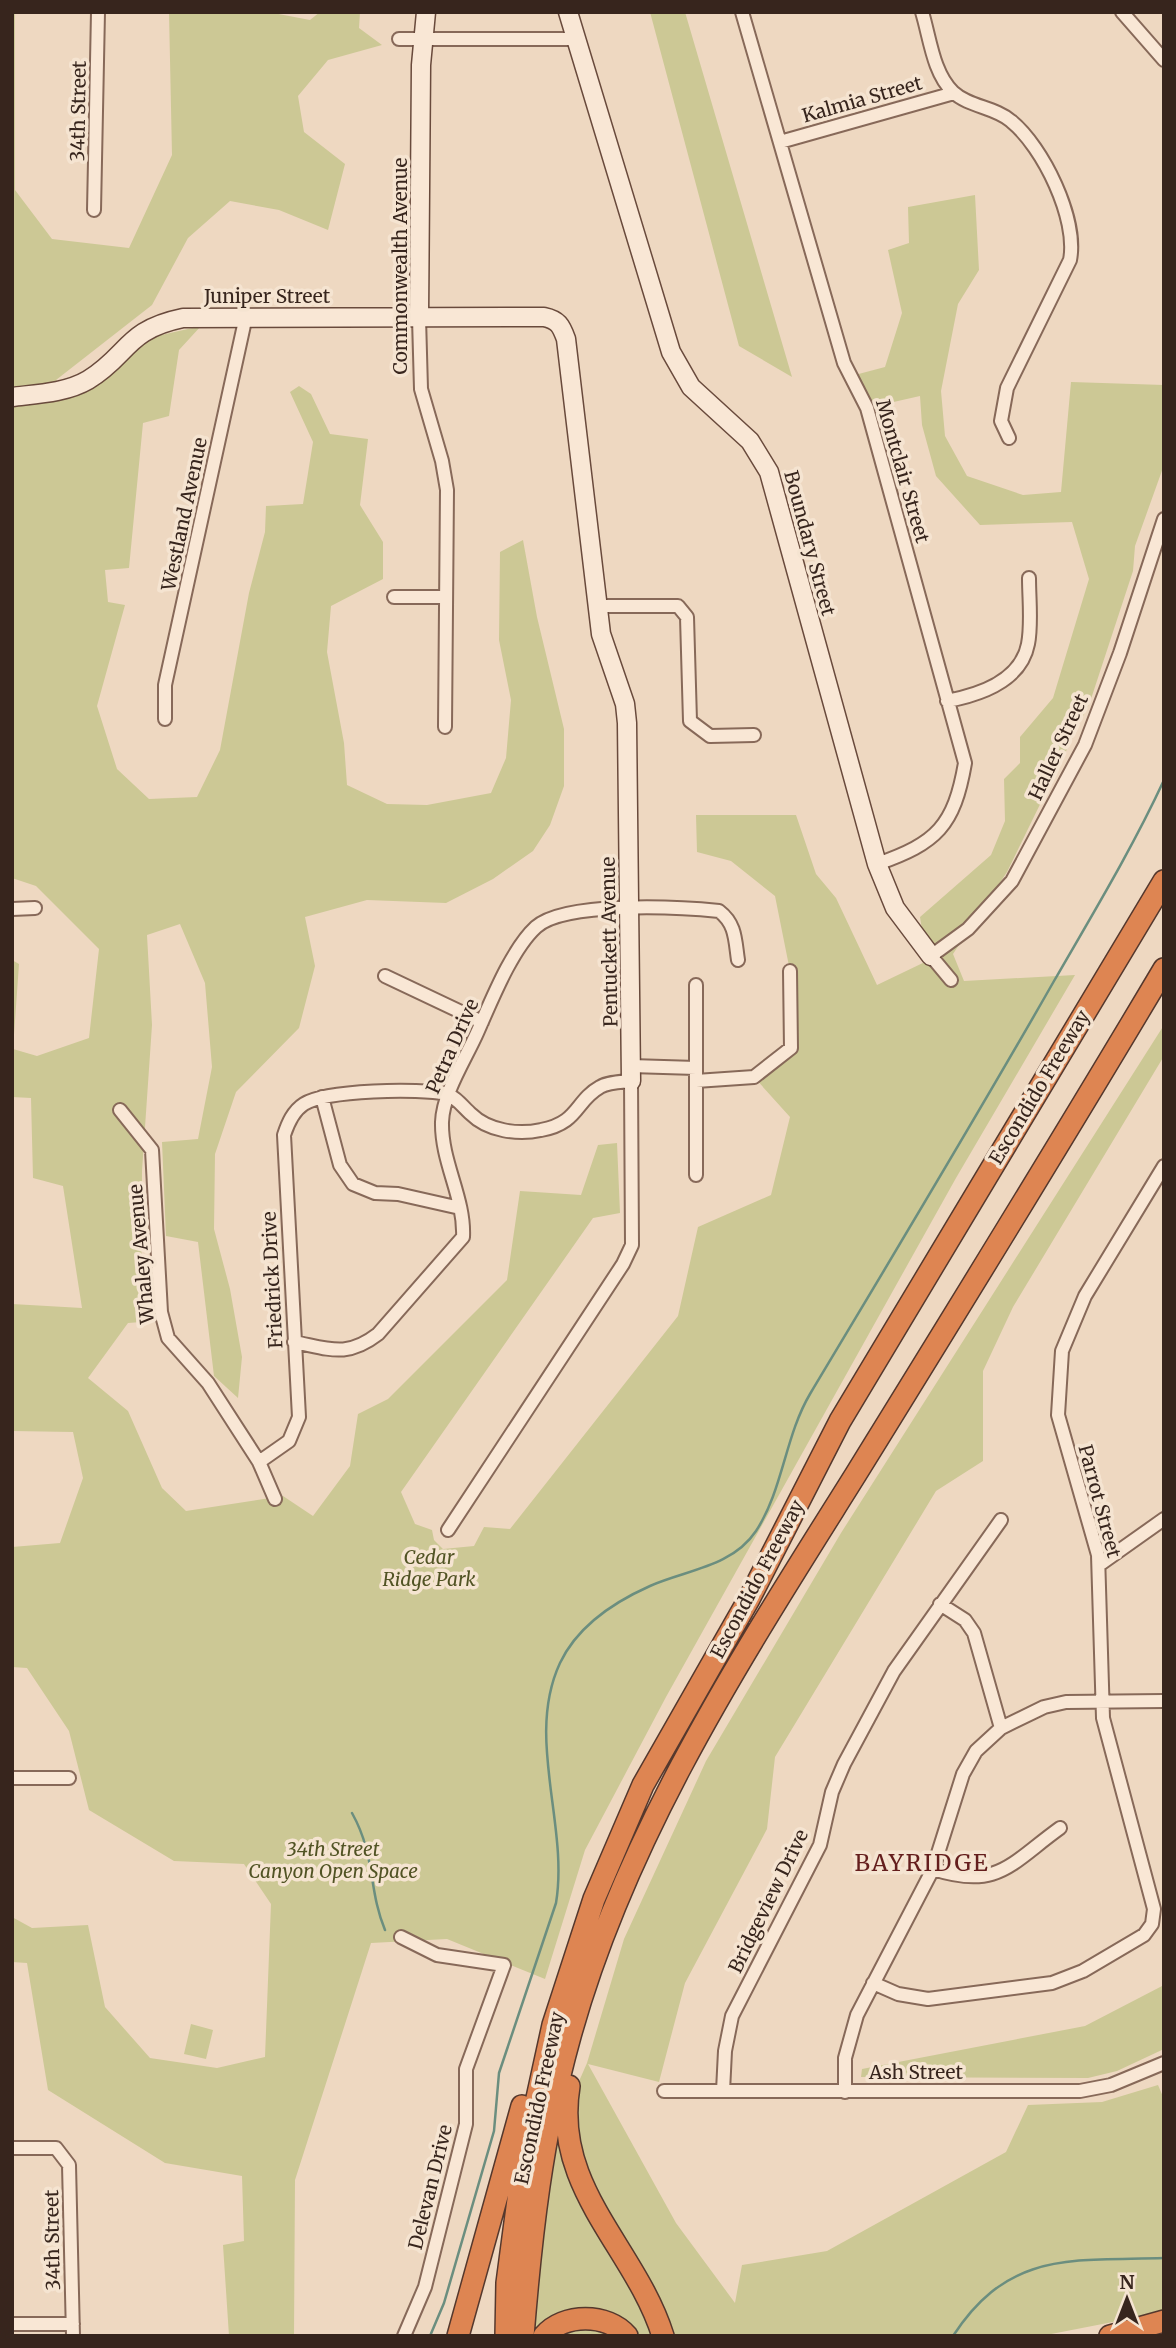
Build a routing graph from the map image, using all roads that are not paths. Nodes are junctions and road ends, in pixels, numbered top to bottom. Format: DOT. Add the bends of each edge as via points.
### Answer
graph roads {
  1 [pos="98,12"];
  2 [pos="426,12"];
  3 [pos="568,12"];
  4 [pos="742,12"];
  5 [pos="922,12"];
  6 [pos="1122,12"];
  7 [pos="576,38"];
  8 [pos="399,39"];
  9 [pos="423,39"];
  10 [pos="1164,60"];
  11 [pos="954,93"];
  12 [pos="780,142"];
  13 [pos="94,210"];
  14 [pos="246,316"];
  15 [pos="544,317"];
  16 [pos="419,318"];
  17 [pos="12,397"];
  18 [pos="1009,438"];
  19 [pos="1164,519"];
  20 [pos="1029,578"];
  21 [pos="394,597"];
  22 [pos="445,597"];
  23 [pos="598,606"];
  24 [pos="947,701"];
  25 [pos="165,719"];
  26 [pos="445,727"];
  27 [pos="754,735"];
  28 [pos="877,864"];
  29 [pos="1164,881"];
  30 [pos="35,908"];
  31 [pos="12,909"];
  32 [pos="630,909"];
  33 [pos="931,957"];
  34 [pos="738,960"];
  35 [pos="1164,969"];
  36 [pos="790,971"];
  37 [pos="385,976"];
  38 [pos="951,980"];
  39 [pos="696,985"];
  40 [pos="482,1022"];
  41 [pos="631,1074"];
  42 [pos="696,1075"];
  43 [pos="450,1095"];
  44 [pos="322,1097"];
  45 [pos="120,1110"];
  46 [pos="1164,1166"];
  47 [pos="695,1175"];
  48 [pos="460,1208"];
  49 [pos="295,1342"];
  50 [pos="259,1462"];
  51 [pos="275,1499"];
  52 [pos="1164,1519"];
  53 [pos="1001,1520"];
  54 [pos="448,1530"];
  55 [pos="1099,1566"];
  56 [pos="940,1604"];
  57 [pos="1164,1701"];
  58 [pos="1101,1702"];
  59 [pos="1001,1728"];
  60 [pos="12,1778"];
  61 [pos="69,1779"];
  62 [pos="1060,1828"];
  63 [pos="933,1869"];
  64 [pos="401,1937"];
  65 [pos="572,1958"];
  66 [pos="595,1961"];
  67 [pos="873,1983"];
  68 [pos="1164,2063"];
  69 [pos="664,2091"];
  70 [pos="723,2091"];
  71 [pos="845,2092"];
  72 [pos="12,2148"];
  73 [pos="1164,2321"];
  74 [pos="12,2324"];
  75 [pos="73,2330"];
  76 [pos="1164,2332"];
  77 [pos="404,2336"];
  78 [pos="458,2336"];
  79 [pos="506,2336"];
  80 [pos="523,2336"];
  81 [pos="544,2336"];
  82 [pos="627,2336"];
  83 [pos="663,2336"];
  84 [pos="1110,2336"];
  85 [pos="1144,2336"];
  1 -- 13 [label="street, 34th Street"];
  2 -- 9 [label="street, Commonwealth Avenue"];
  3 -- 7 [label="street, Boundary Street"];
  4 -- 12 [label="street, Montclair Street"];
  5 -- 11 [label="street" via="940,74"];
  6 -- 10 [label="street"];
  7 -- 9 [label="street"];
  7 -- 28 [label="street, Boundary Street" via="671,352 691,387 750,441 769,472"];
  8 -- 9 [label="street"];
  9 -- 16 [label="street, Commonwealth Avenue"];
  11 -- 12 [label="street, Kalmia Street"];
  11 -- 18 [label="street" via="1010,119 1032,141 1071,229 1070,260 1004,397 1002,421"];
  12 -- 24 [label="street, Montclair Street" via="844,363 867,408"];
  14 -- 16 [label="street, Juniper Street"];
  14 -- 17 [label="street, Juniper Street" via="166,321 133,338 88,380 55,391"];
  14 -- 25 [label="street, Westland Avenue" via="165,685"];
  15 -- 16 [label="street, Juniper Street"];
  15 -- 23 [label="street, Pentuckett Avenue" via="556,320 566,339"];
  16 -- 22 [label="street, Commonwealth Avenue" via="421,389 447,490"];
  19 -- 33 [label="street, Haller Street" via="1120,653 1073,768 1012,881 968,929"];
  20 -- 24 [label="street" via="1028,646 1014,672 992,688"];
  21 -- 22 [label="street"];
  22 -- 26 [label="street, Commonwealth Avenue"];
  23 -- 27 [label="street" via="678,606 687,617 690,721 710,736"];
  23 -- 32 [label="street, Pentuckett Avenue" via="601,634 625,704"];
  24 -- 28 [label="street, Montclair Street" via="965,763 960,794 935,837 920,848"];
  28 -- 33 [label="street, Boundary Street" via="895,908"];
  29 -- 65 [label="highway, Escondido Freeway" via="840,1421 749,1599 643,1785"];
  30 -- 31 [label="street"];
  32 -- 34 [label="street, Petra Drive" via="719,911 734,929"];
  32 -- 40 [label="street, Petra Drive" via="571,911 537,926 517,952"];
  32 -- 41 [label="street, Pentuckett Avenue"];
  33 -- 38 [label="street, Boundary Street"];
  35 -- 66 [label="highway, Escondido Freeway" via="1014,1221 779,1597 682,1765 655,1816"];
  36 -- 42 [label="street" via="791,1048 754,1077"];
  37 -- 40 [label="street"];
  39 -- 42 [label="street"];
  40 -- 43 [label="street, Petra Drive"];
  41 -- 42 [label="street"];
  41 -- 43 [label="street" via="601,1086 576,1114 541,1130 496,1129 477,1121"];
  41 -- 54 [label="street, Pentuckett Avenue" via="632,1245"];
  42 -- 47 [label="street"];
  43 -- 44 [label="street" via="344,1093"];
  43 -- 48 [label="street, Petra Drive" via="442,1119 443,1148"];
  44 -- 48 [label="street" via="340,1165 353,1184 375,1193"];
  44 -- 49 [label="street, Friedrick Drive" via="295,1112 284,1135"];
  45 -- 50 [label="street, Whaley Avenue" via="152,1150 161,1312 168,1338 208,1383"];
  46 -- 55 [label="street, Parrot Street" via="1085,1296 1062,1351 1058,1415"];
  48 -- 49 [label="street, Petra Drive" via="463,1237 378,1334 354,1349 338,1351"];
  49 -- 50 [label="street, Friedrick Drive" via="299,1417 295,1432 283,1447"];
  50 -- 51 [label="street, Whaley Avenue"];
  52 -- 55 [label="street"];
  53 -- 56 [label="street, Bridgeview Drive"];
  55 -- 58 [label="street, Parrot Street"];
  56 -- 59 [label="street" via="965,1620 974,1633"];
  56 -- 70 [label="street, Bridgeview Drive" via="894,1671 844,1764 832,1792 820,1845 732,2016"];
  57 -- 58 [label="street"];
  58 -- 59 [label="street" via="1044,1707"];
  58 -- 67 [label="street, Parrot Street" via="1154,1909 1152,1924 1144,1935 1083,1971 1052,1983 928,1999 898,1994"];
  59 -- 63 [label="street" via="976,1751 963,1774"];
  60 -- 61 [label="street"];
  62 -- 63 [label="street" via="997,1874 962,1878"];
  63 -- 67 [label="street"];
  64 -- 77 [label="street, Delevan Drive" via="437,1955 504,1965 466,2069 466,2124 425,2287"];
  65 -- 78 [label="highway" via="534,2063"];
  65 -- 79 [label="highway, Escondido Freeway" via="523,2162 507,2283"];
  66 -- 80 [label="highway, Escondido Freeway" via="550,2114"];
  66 -- 83 [label="highway" via="565,2110 573,2166 593,2209 656,2312"];
  67 -- 71 [label="street" via="848,2038"];
  68 -- 71 [label="street, Ash Street" via="1111,2085 1080,2091"];
  69 -- 70 [label="street, Ash Street"];
  70 -- 71 [label="street, Ash Street"];
  72 -- 75 [label="street, 34th Street" via="57,2148 69,2165"];
  73 -- 84 [label="highway"];
  74 -- 75 [label="street"];
  76 -- 85 [label="highway"];
  81 -- 82 [label="highway" via="562,2323 592,2319"];
}
